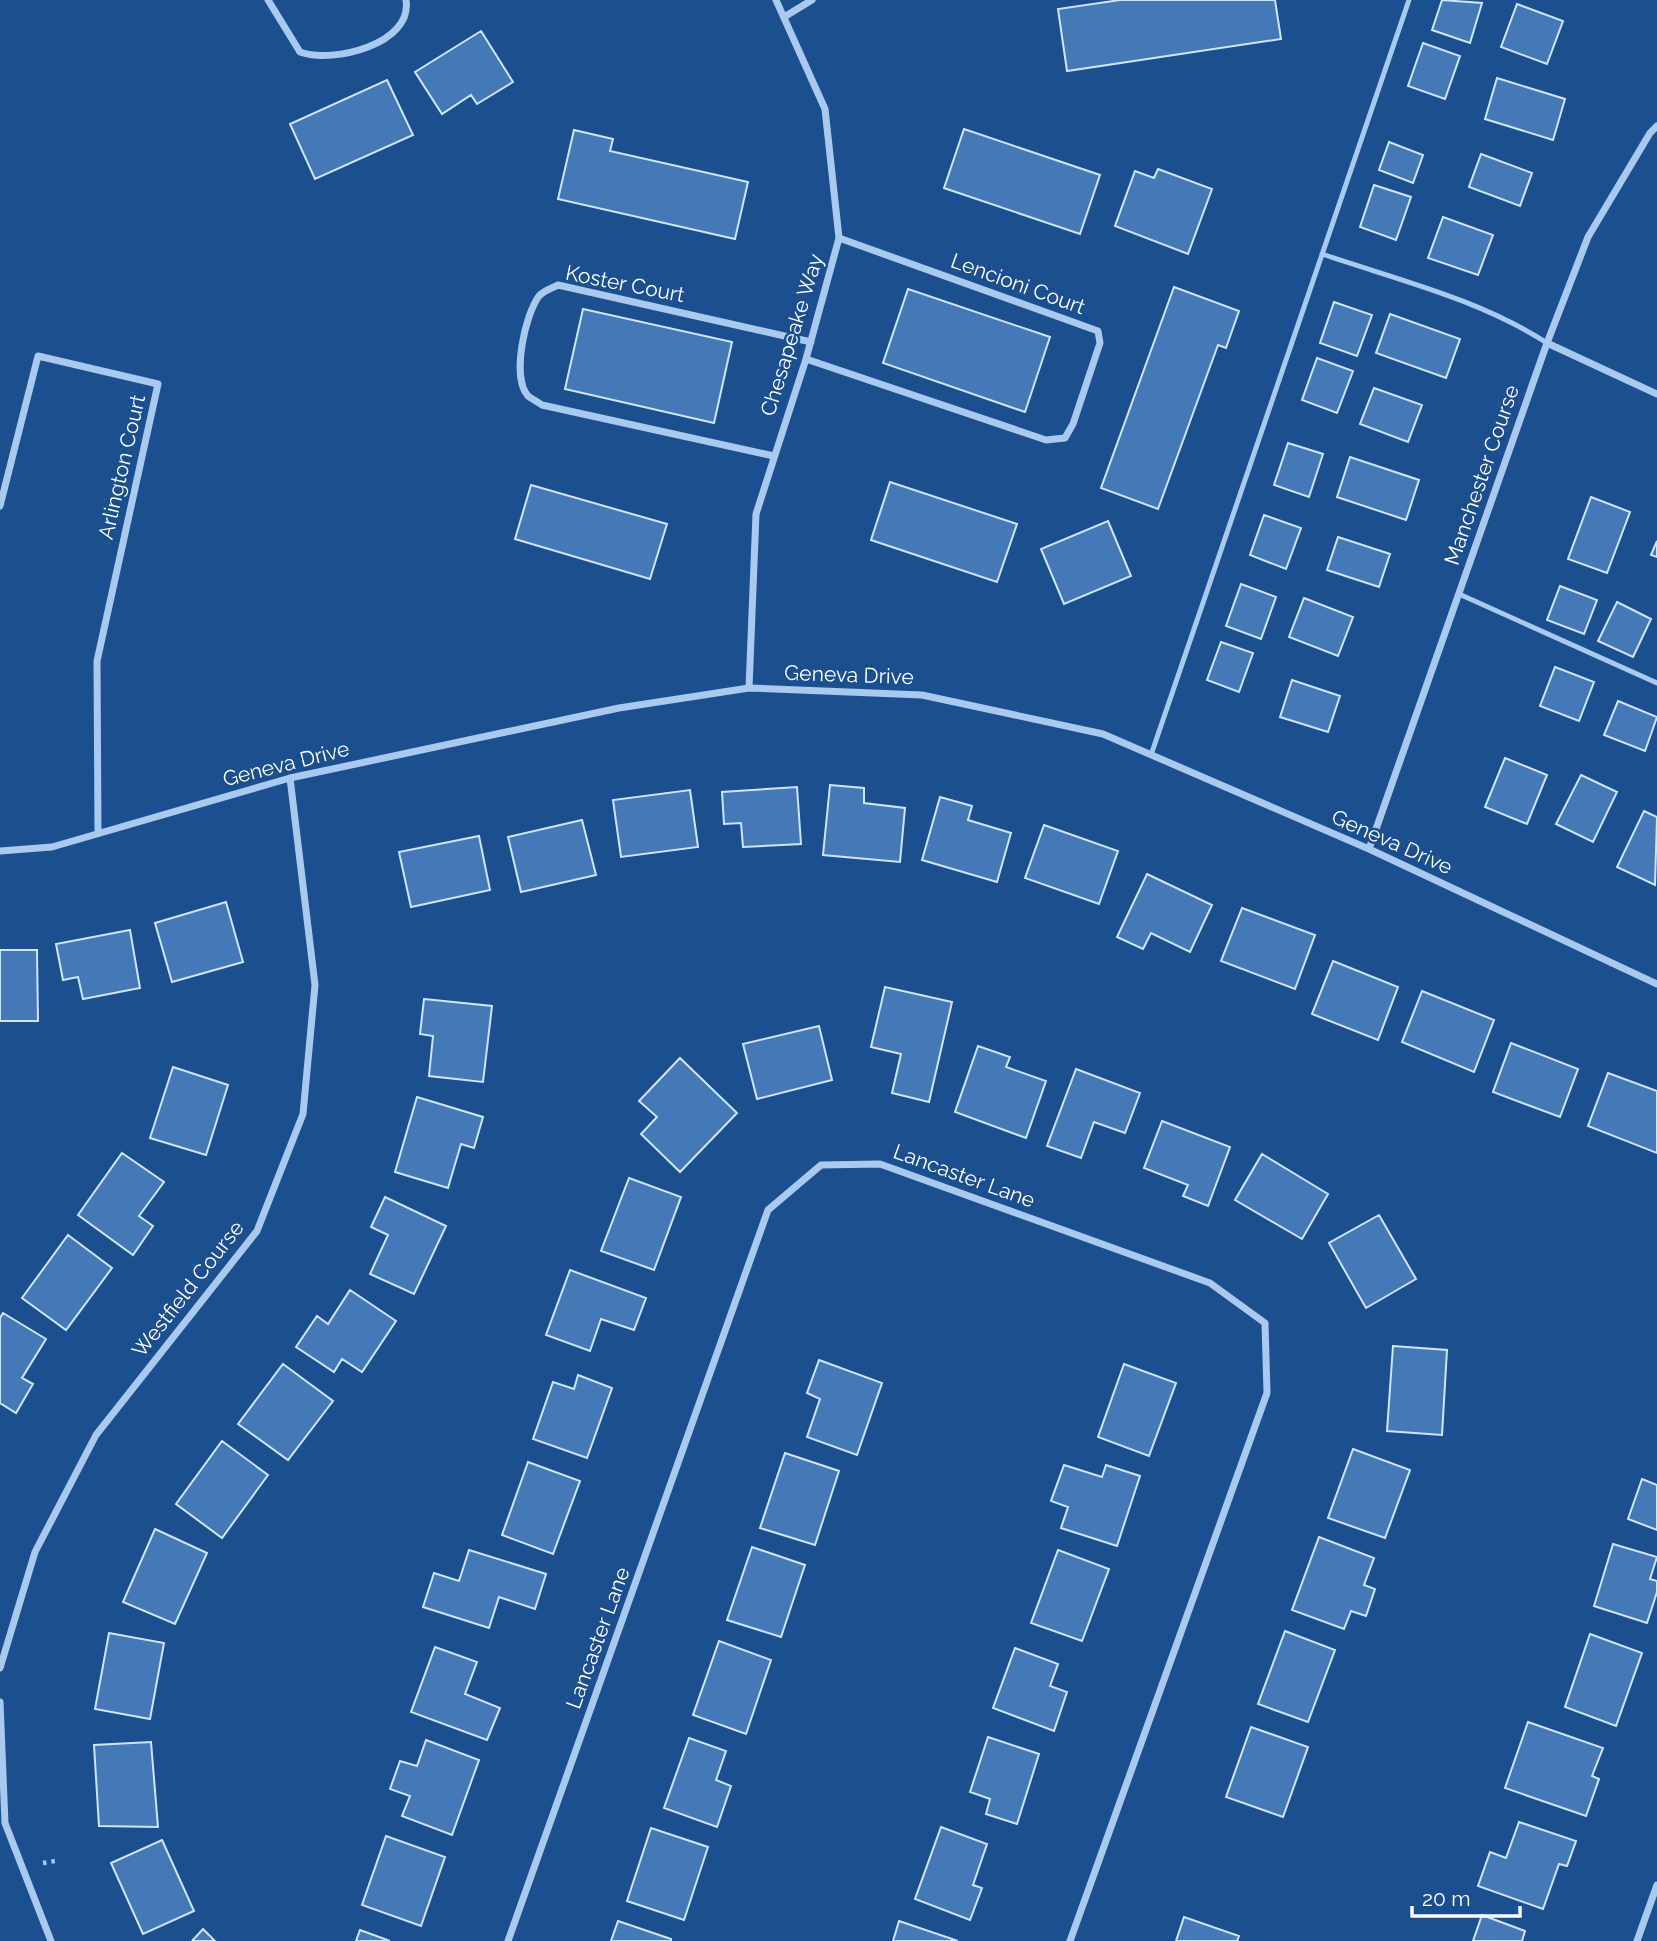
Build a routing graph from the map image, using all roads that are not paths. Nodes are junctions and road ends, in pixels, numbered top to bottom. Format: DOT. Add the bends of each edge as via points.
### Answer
graph roads {
  1 [pos="268,0"];
  2 [pos="407,0"];
  3 [pos="776,0"];
  4 [pos="812,0"];
  5 [pos="1409,0"];
  6 [pos="784,17"];
  7 [pos="1657,126"];
  8 [pos="839,238"];
  9 [pos="1322,254"];
  10 [pos="811,342"];
  11 [pos="1547,343"];
  12 [pos="806,359"];
  13 [pos="1657,394"];
  14 [pos="774,456"];
  15 [pos="0,506"];
  16 [pos="1459,594"];
  17 [pos="1657,683"];
  18 [pos="749,688"];
  19 [pos="1151,755"];
  20 [pos="290,778"];
  21 [pos="98,833"];
  22 [pos="1369,849"];
  23 [pos="0,851"];
  24 [pos="1657,984"];
  25 [pos="0,1668"];
  26 [pos="0,1702"];
  27 [pos="1657,1885"];
  28 [pos="49,1940"];
  29 [pos="508,1941"];
  30 [pos="1070,1941"];
  31 [pos="1637,1941"];
  1 -- 2 [label="street" via="300,52 334,57 378,42 401,24 408,12"];
  3 -- 6 [label="street, Chesapeake Way"];
  4 -- 6 [label="street"];
  5 -- 9 [label="lane"];
  6 -- 8 [label="street, Chesapeake Way" via="825,109"];
  7 -- 11 [label="street, Manchester Course" via="1588,237"];
  8 -- 10 [label="street, Chesapeake Way"];
  8 -- 12 [label="street, Lencioni Court" via="1098,331 1100,342 1073,424 1065,438 1046,440"];
  9 -- 11 [label="lane" via="1472,305"];
  9 -- 19 [label="lane"];
  10 -- 12 [label="street, Chesapeake Way"];
  10 -- 14 [label="street, Koster Court" via="558,285 541,293 530,313 519,364 528,396 542,405"];
  11 -- 13 [label="street"];
  11 -- 16 [label="street, Manchester Course"];
  12 -- 14 [label="street, Chesapeake Way"];
  14 -- 18 [label="street, Chesapeake Way" via="756,514"];
  15 -- 21 [label="street, Arlington Court" via="38,356 158,384 97,661"];
  16 -- 17 [label="lane"];
  16 -- 22 [label="street, Manchester Course"];
  18 -- 19 [label="street, Geneva Drive" via="922,695 1103,734"];
  18 -- 20 [label="street, Geneva Drive" via="618,708"];
  19 -- 22 [label="street, Geneva Drive"];
  20 -- 21 [label="street, Geneva Drive"];
  20 -- 25 [label="street, Westfield Course" via="315,985 303,1114 257,1231 96,1435 35,1552"];
  21 -- 23 [label="street, Geneva Drive" via="52,848"];
  22 -- 24 [label="street, Geneva Drive"];
  26 -- 28 [label="street" via="5,1823"];
  27 -- 31 [label="street"];
  29 -- 30 [label="street, Lancaster Lane" via="768,1210 821,1165 880,1164 1210,1283 1265,1324 1268,1393"];
}
